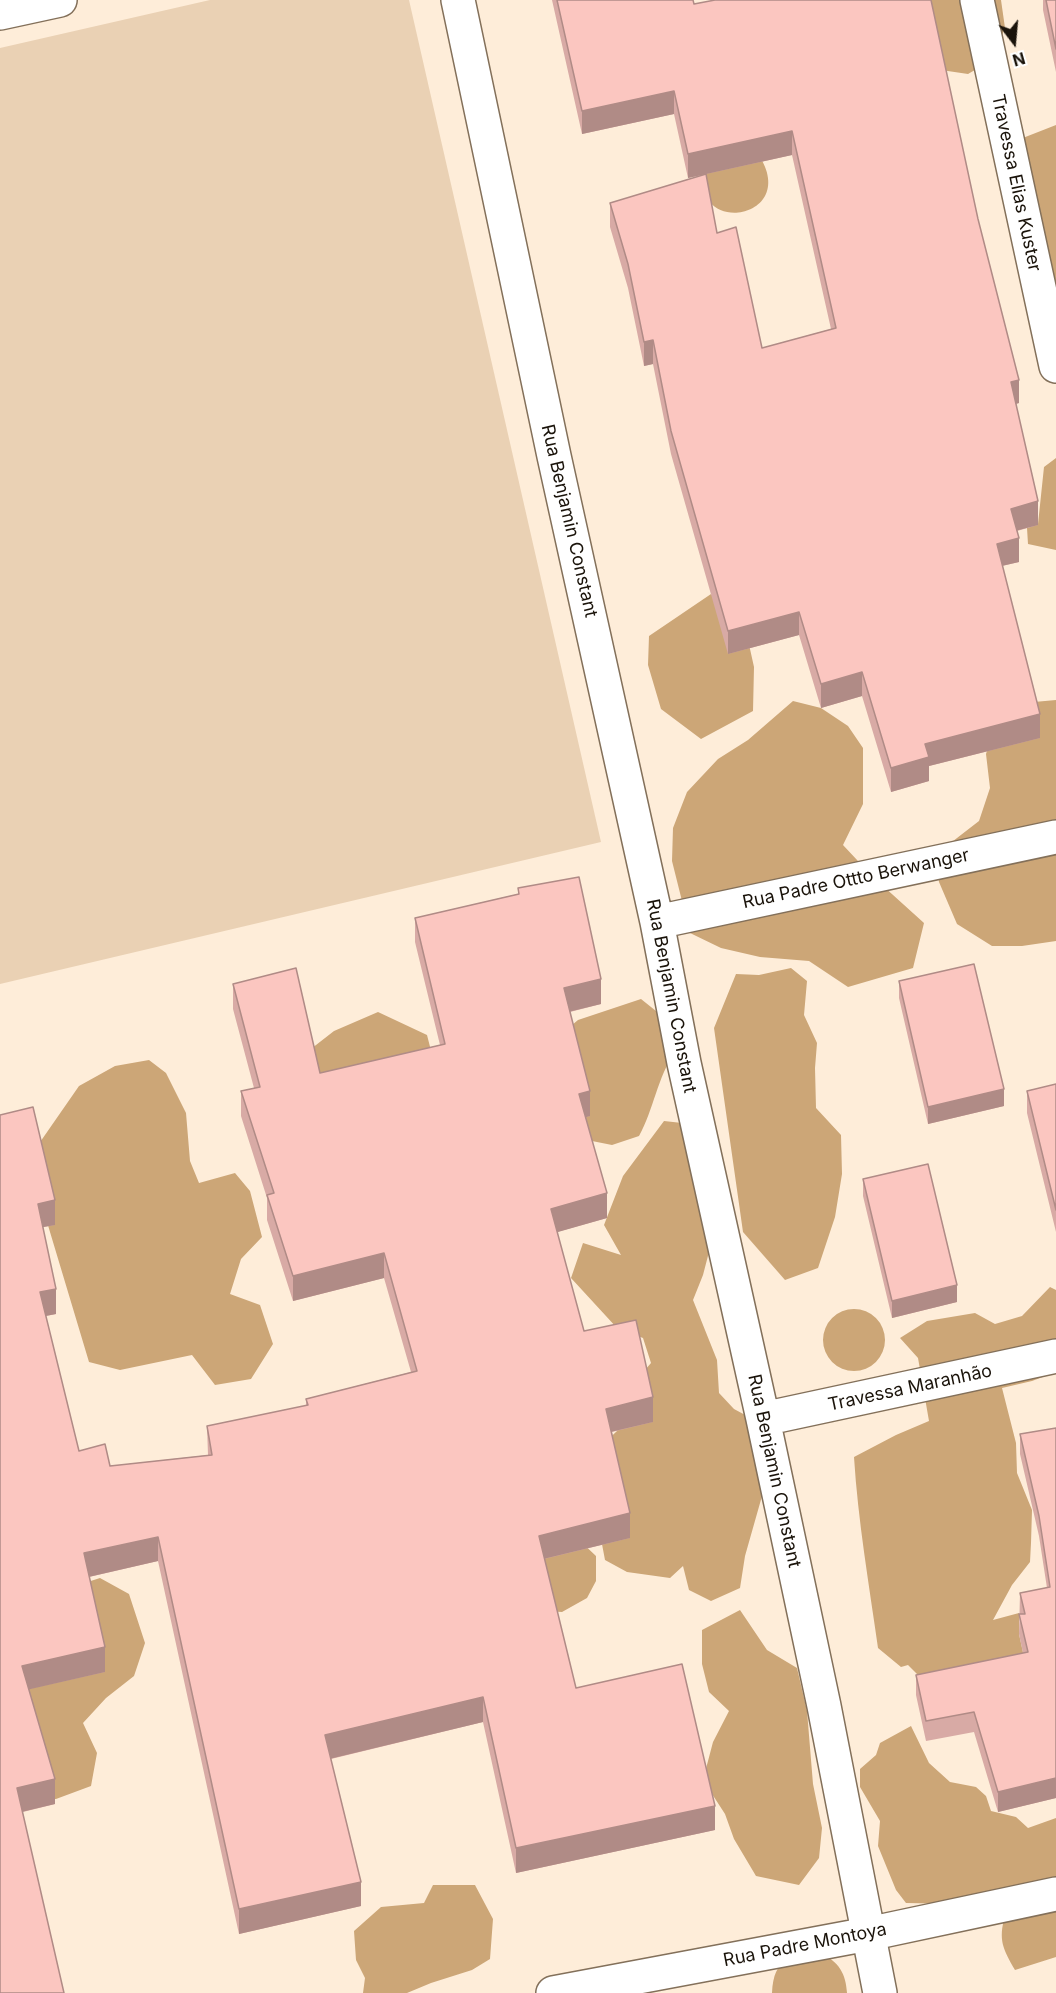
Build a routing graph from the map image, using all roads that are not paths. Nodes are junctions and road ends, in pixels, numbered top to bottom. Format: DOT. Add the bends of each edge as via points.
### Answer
graph roads {
  1 [pos="60,0"];
  2 [pos="458,0"];
  3 [pos="977,0"];
  4 [pos="0,13"];
  5 [pos="1056,366"];
  6 [pos="1056,837"];
  7 [pos="657,922"];
  8 [pos="1056,1356"];
  9 [pos="763,1419"];
  10 [pos="1056,1894"];
  11 [pos="868,1934"];
  12 [pos="553,1993"];
  13 [pos="880,1993"];
  1 -- 4 [label="street"];
  2 -- 7 [label="street, Rua Benjamin Constant"];
  3 -- 5 [label="street, Travessa Elias Kuster"];
  6 -- 7 [label="street, Rua Padre Ottto Berwanger"];
  7 -- 9 [label="street, Rua Benjamin Constant" via="684,1063"];
  8 -- 9 [label="street, Travessa Maranhão"];
  9 -- 11 [label="street, Rua Benjamin Constant"];
  10 -- 11 [label="street, Rua Padre Montoya"];
  11 -- 12 [label="street, Rua Padre Montoya"];
  11 -- 13 [label="street, Rua Benjamin Constant"];
}
